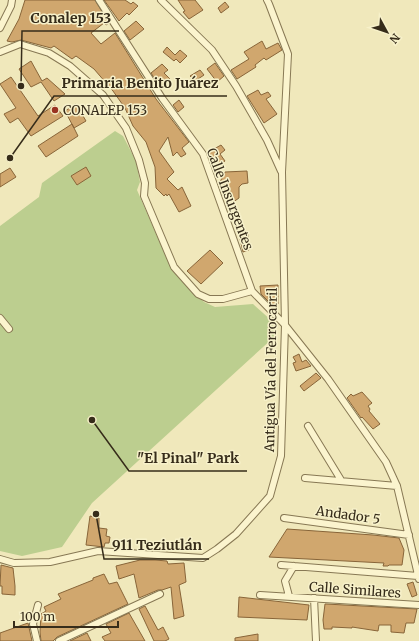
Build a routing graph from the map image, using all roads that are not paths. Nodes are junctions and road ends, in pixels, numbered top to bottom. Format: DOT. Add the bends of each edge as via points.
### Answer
graph roads {
  1 [pos="12,0"];
  2 [pos="99,0"];
  3 [pos="161,0"];
  4 [pos="266,0"];
  5 [pos="0,28"];
  6 [pos="0,52"];
  7 [pos="282,172"];
  8 [pos="252,291"];
  9 [pos="0,318"];
  10 [pos="285,325"];
  11 [pos="9,329"];
  12 [pos="308,426"];
  13 [pos="305,478"];
  14 [pos="341,480"];
  15 [pos="397,486"];
  16 [pos="284,518"];
  17 [pos="410,535"];
  18 [pos="0,560"];
  19 [pos="280,565"];
  20 [pos="294,566"];
  21 [pos="419,577"];
  22 [pos="160,594"];
  23 [pos="260,595"];
  24 [pos="289,596"];
  25 [pos="314,598"];
  26 [pos="38,605"];
  27 [pos="419,605"];
  28 [pos="36,641"];
  29 [pos="59,641"];
  30 [pos="316,641"];
  1 -- 5 [label="street"];
  2 -- 8 [label="street, Calle Insurgentes" via="162,98 203,154"];
  3 -- 7 [label="street" via="212,50 267,140"];
  4 -- 7 [label="street, Antigua Vía del Ferrocarril" via="288,54"];
  6 -- 8 [label="street" via="20,44 49,53 70,66 103,95 126,128 139,160 145,183 144,196 174,267 198,294 210,299 223,299"];
  7 -- 10 [label="street, Antigua Vía del Ferrocarril"];
  8 -- 10 [label="street"];
  9 -- 11 [label="street"];
  10 -- 15 [label="street" via="328,379 386,462"];
  10 -- 18 [label="street, Antigua Vía del Ferrocarril" via="281,456 270,496 236,534 203,558 98,551 50,562 14,563"];
  12 -- 14 [label="street"];
  13 -- 14 [label="street"];
  14 -- 15 [label="street"];
  15 -- 17 [label="street"];
  16 -- 17 [label="street, Andador 5"];
  17 -- 21 [label="street"];
  19 -- 20 [label="street"];
  20 -- 21 [label="street"];
  20 -- 24 [label="street" via="285,581"];
  22 -- 29 [label="street"];
  23 -- 24 [label="street, Calle Similares"];
  24 -- 25 [label="street, Calle Similares"];
  25 -- 27 [label="street, Calle Similares"];
  25 -- 30 [label="street"];
  26 -- 28 [label="street" via="33,624"];
}
